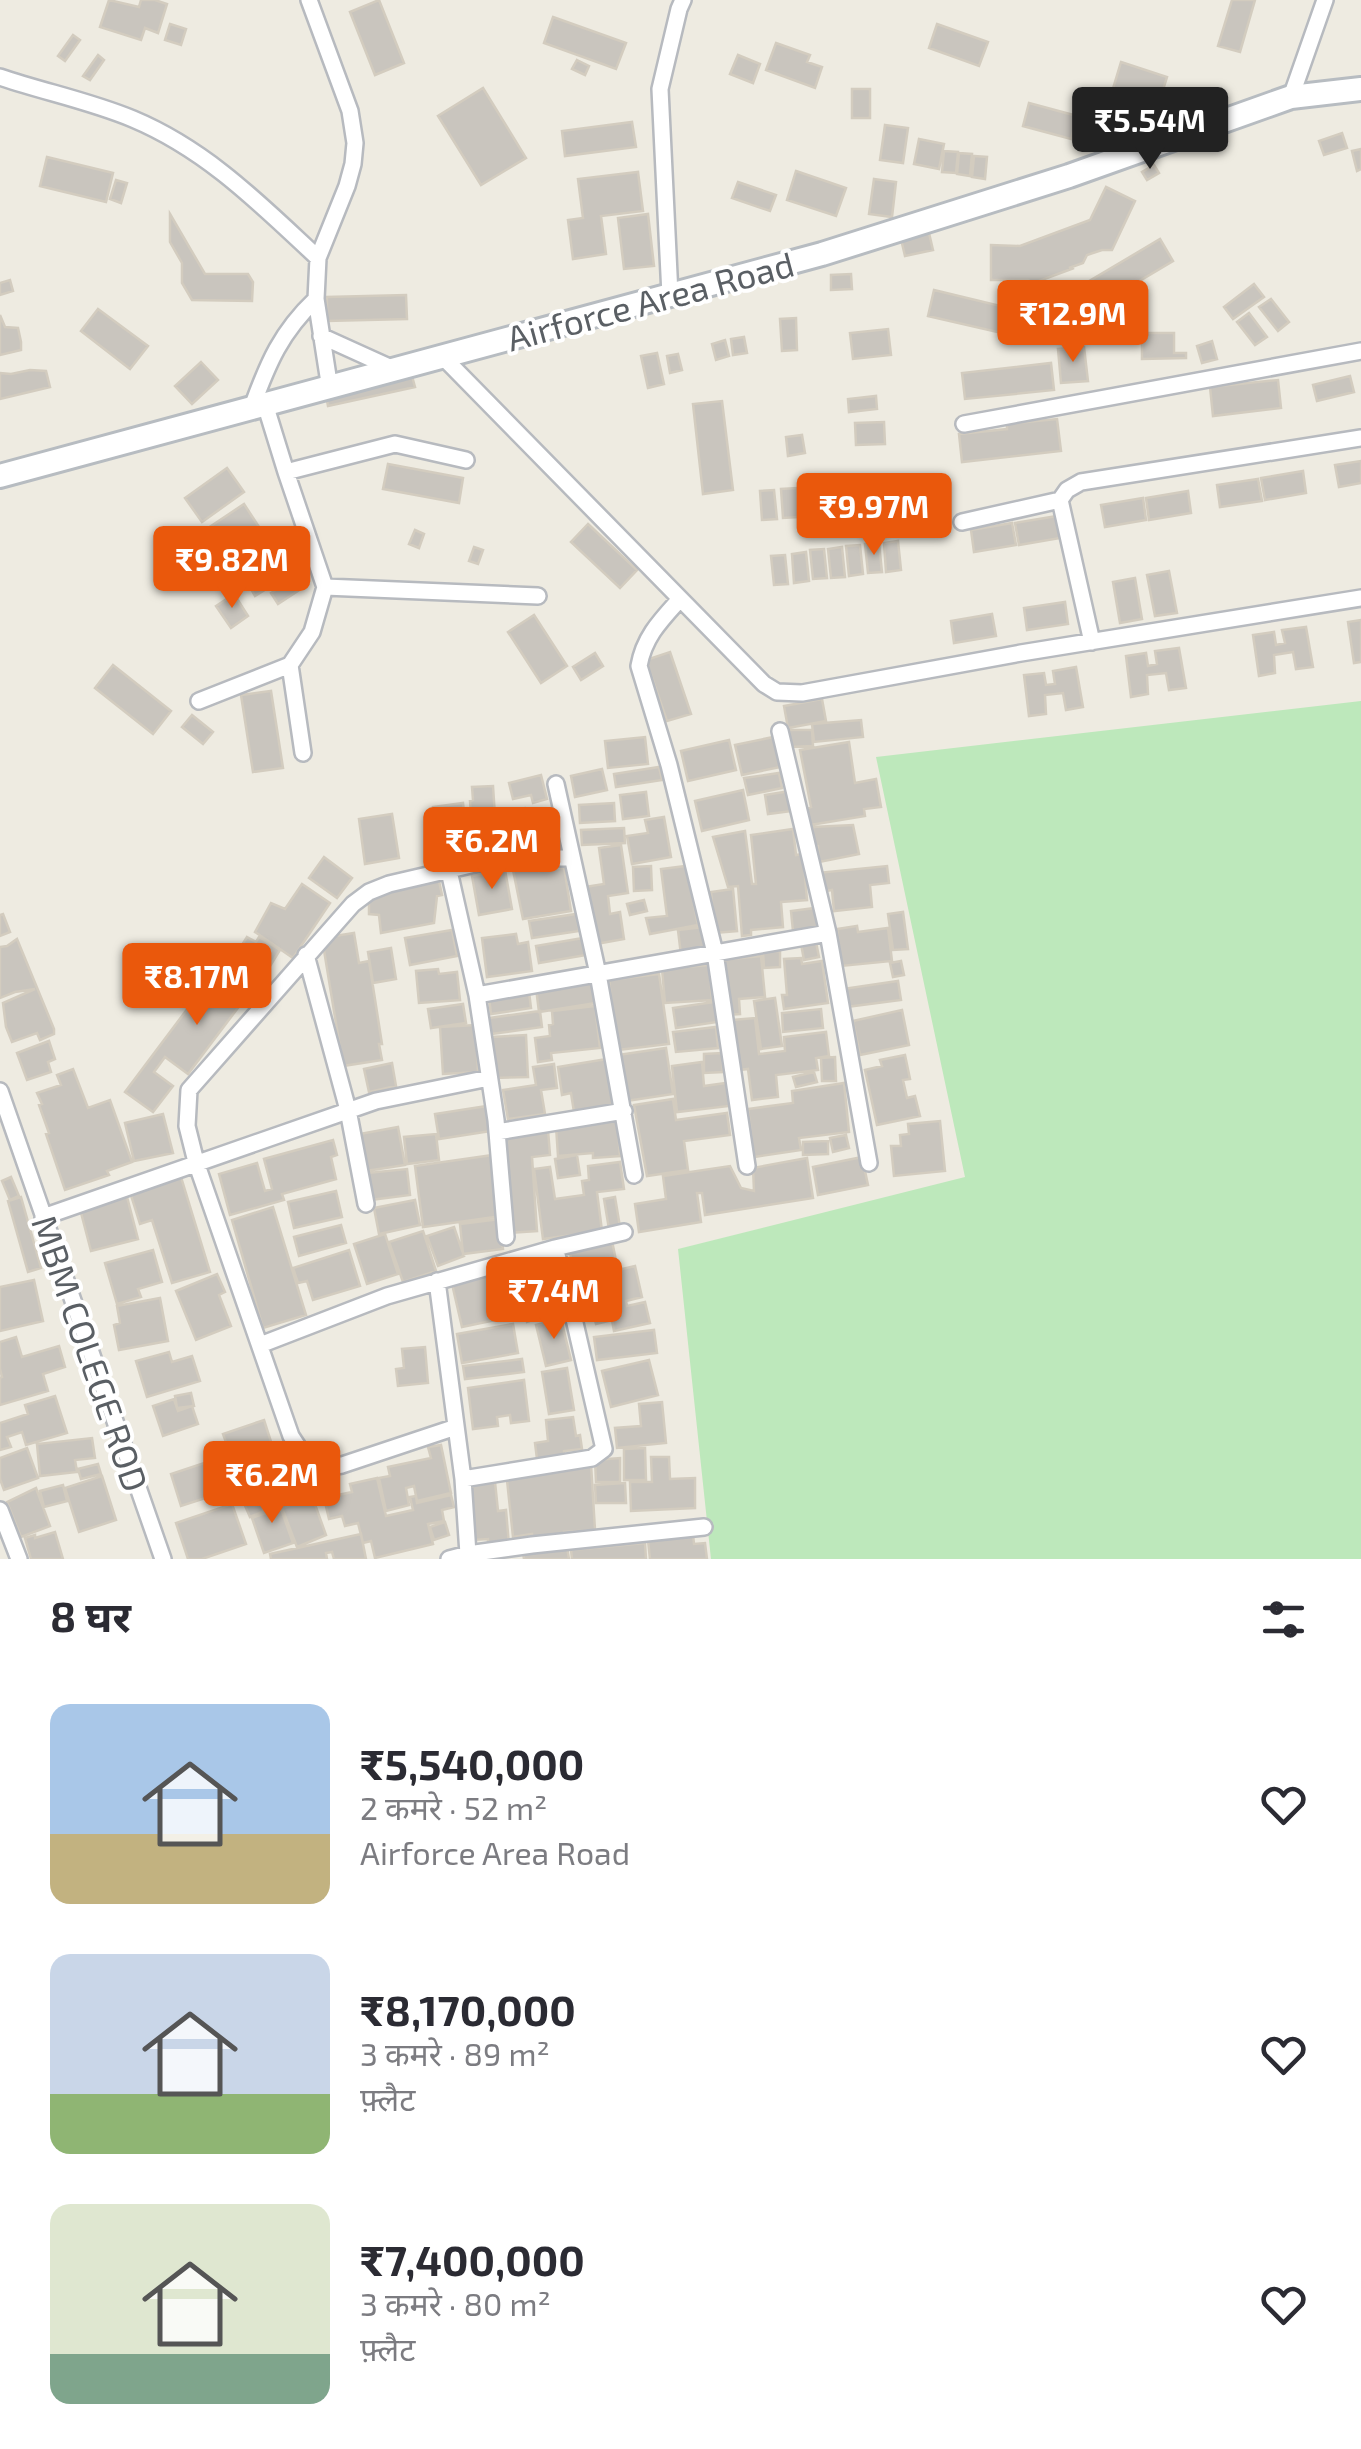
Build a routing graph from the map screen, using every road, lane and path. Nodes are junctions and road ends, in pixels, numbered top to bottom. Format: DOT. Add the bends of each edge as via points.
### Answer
graph roads {
  1 [pos="309,0"];
  2 [pos="683,0"];
  3 [pos="1324,0"];
  4 [pos="0,77"];
  5 [pos="1361,89"];
  6 [pos="1291,97"];
  7 [pos="318,258"];
  8 [pos="670,295"];
  9 [pos="316,299"];
  10 [pos="321,336"];
  11 [pos="1361,351"];
  12 [pos="442,356"];
  13 [pos="396,370"];
  14 [pos="330,389"];
  15 [pos="259,406"];
  16 [pos="964,424"];
  17 [pos="1361,438"];
  18 [pos="466,460"];
  19 [pos="286,472"];
  20 [pos="0,476"];
  21 [pos="1060,500"];
  22 [pos="962,522"];
  23 [pos="325,587"];
  24 [pos="538,596"];
  25 [pos="1361,598"];
  26 [pos="680,599"];
  27 [pos="1092,642"];
  28 [pos="290,665"];
  29 [pos="199,700"];
  30 [pos="780,731"];
  31 [pos="303,753"];
  32 [pos="556,784"];
  33 [pos="572,858"];
  34 [pos="449,871"];
  35 [pos="828,933"];
  36 [pos="714,953"];
  37 [pos="306,956"];
  38 [pos="598,974"];
  39 [pos="477,996"];
  40 [pos="489,1078"];
  41 [pos="0,1091"];
  42 [pos="348,1110"];
  43 [pos="624,1111"];
  44 [pos="497,1132"];
  45 [pos="196,1162"];
  46 [pos="869,1163"];
  47 [pos="748,1166"];
  48 [pos="634,1175"];
  49 [pos="366,1204"];
  50 [pos="42,1216"];
  51 [pos="624,1232"];
  52 [pos="506,1238"];
  53 [pos="555,1248"];
  54 [pos="437,1281"];
  55 [pos="260,1345"];
  56 [pos="456,1427"];
  57 [pos="463,1479"];
  58 [pos="0,1510"];
  59 [pos="704,1527"];
  60 [pos="468,1554"];
  61 [pos="18,1559"];
  62 [pos="163,1559"];
  63 [pos="449,1559"];
  1 -- 7 [label="street" via="350,111 355,143 348,186"];
  2 -- 8 [label="street" via="660,89"];
  3 -- 6 [label="street"];
  4 -- 7 [label="street" via="131,118 179,141 235,180"];
  5 -- 6 [label="street, Airforce Area Road"];
  6 -- 8 [label="street, Airforce Area Road" via="1069,176"];
  7 -- 9 [label="street"];
  8 -- 12 [label="street, Airforce Area Road"];
  9 -- 10 [label="street"];
  9 -- 15 [label="street" via="268,362"];
  10 -- 13 [label="street"];
  10 -- 14 [label="street"];
  11 -- 16 [label="street"];
  12 -- 13 [label="street, Airforce Area Road"];
  12 -- 26 [label="street"];
  13 -- 14 [label="street, Airforce Area Road"];
  14 -- 15 [label="street, Airforce Area Road"];
  15 -- 19 [label="street"];
  15 -- 20 [label="street, Airforce Area Road"];
  17 -- 21 [label="street" via="1081,482"];
  18 -- 19 [label="street" via="394,444"];
  19 -- 23 [label="street"];
  21 -- 22 [label="street"];
  21 -- 27 [label="street"];
  23 -- 24 [label="street"];
  23 -- 28 [label="street" via="312,632"];
  25 -- 27 [label="street"];
  26 -- 27 [label="street" via="777,692"];
  26 -- 36 [label="street" via="650,634 639,666"];
  28 -- 29 [label="street"];
  28 -- 31 [label="street"];
  30 -- 35 [label="street"];
  32 -- 33 [label="street"];
  33 -- 34 [label="street" via="502,858"];
  33 -- 38 [label="street"];
  34 -- 37 [label="street" via="369,892"];
  34 -- 39 [label="street"];
  35 -- 36 [label="street"];
  35 -- 46 [label="street"];
  36 -- 38 [label="street"];
  36 -- 47 [label="street"];
  37 -- 42 [label="street"];
  37 -- 45 [label="street" via="189,1090 186,1126"];
  38 -- 39 [label="street"];
  38 -- 43 [label="street"];
  39 -- 40 [label="street"];
  40 -- 42 [label="street"];
  40 -- 44 [label="street"];
  41 -- 50 [label="street, MBM COLEGE ROD"];
  42 -- 45 [label="street"];
  42 -- 49 [label="street"];
  43 -- 44 [label="street"];
  43 -- 48 [label="street"];
  44 -- 52 [label="street"];
  45 -- 50 [label="street"];
  45 -- 55 [label="street"];
  50 -- 62 [label="street, MBM COLEGE ROD"];
  51 -- 53 [label="street"];
  53 -- 54 [label="street"];
  53 -- 57 [label="street" via="604,1450 592,1458"];
  54 -- 55 [label="street"];
  54 -- 56 [label="street"];
  55 -- 56 [label="street" via="291,1436 310,1465 342,1465"];
  56 -- 57 [label="street"];
  57 -- 60 [label="street"];
  58 -- 61 [label="street"];
  59 -- 60 [label="street"];
  60 -- 63 [label="street"];
}
